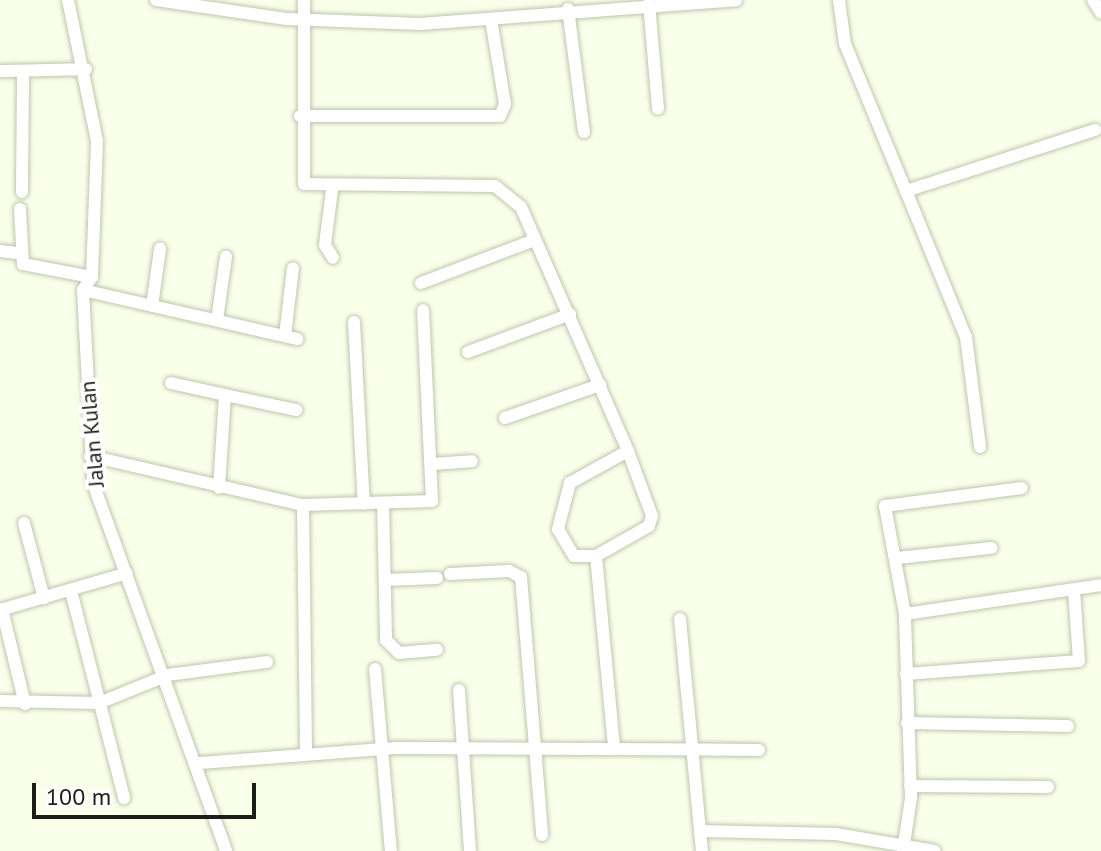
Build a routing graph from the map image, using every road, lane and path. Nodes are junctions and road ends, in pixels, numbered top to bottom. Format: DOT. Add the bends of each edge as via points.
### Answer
graph roads {
  1 [pos="68,0"];
  2 [pos="156,0"];
  3 [pos="304,0"];
  4 [pos="736,0"];
  5 [pos="839,0"];
  6 [pos="1093,0"];
  7 [pos="649,3"];
  8 [pos="698,3"];
  9 [pos="203,4"];
  10 [pos="521,6"];
  11 [pos="568,9"];
  12 [pos="1101,13"];
  13 [pos="491,19"];
  14 [pos="305,20"];
  15 [pos="86,69"];
  16 [pos="0,71"];
  17 [pos="23,74"];
  18 [pos="658,109"];
  19 [pos="300,116"];
  20 [pos="1095,130"];
  21 [pos="584,132"];
  22 [pos="332,190"];
  23 [pos="906,191"];
  24 [pos="22,192"];
  25 [pos="20,209"];
  26 [pos="534,240"];
  27 [pos="160,249"];
  28 [pos="0,251"];
  29 [pos="17,253"];
  30 [pos="226,257"];
  31 [pos="333,258"];
  32 [pos="293,268"];
  33 [pos="92,277"];
  34 [pos="421,283"];
  35 [pos="83,290"];
  36 [pos="152,306"];
  37 [pos="423,310"];
  38 [pos="570,314"];
  39 [pos="217,320"];
  40 [pos="354,322"];
  41 [pos="468,352"];
  42 [pos="171,383"];
  43 [pos="600,385"];
  44 [pos="225,395"];
  45 [pos="296,410"];
  46 [pos="505,418"];
  47 [pos="980,447"];
  48 [pos="628,451"];
  49 [pos="90,456"];
  50 [pos="472,461"];
  51 [pos="433,464"];
  52 [pos="219,488"];
  53 [pos="1022,488"];
  54 [pos="364,504"];
  55 [pos="383,504"];
  56 [pos="303,505"];
  57 [pos="24,523"];
  58 [pos="991,548"];
  59 [pos="596,556"];
  60 [pos="897,558"];
  61 [pos="127,573"];
  62 [pos="385,580"];
  63 [pos="1101,585"];
  64 [pos="1074,590"];
  65 [pos="71,591"];
  66 [pos="44,598"];
  67 [pos="1,610"];
  68 [pos="905,614"];
  69 [pos="680,619"];
  70 [pos="437,650"];
  71 [pos="267,662"];
  72 [pos="375,669"];
  73 [pos="906,674"];
  74 [pos="168,675"];
  75 [pos="459,690"];
  76 [pos="0,701"];
  77 [pos="99,703"];
  78 [pos="25,704"];
  79 [pos="907,723"];
  80 [pos="1068,726"];
  81 [pos="537,747"];
  82 [pos="614,747"];
  83 [pos="379,749"];
  84 [pos="462,749"];
  85 [pos="759,750"];
  86 [pos="306,754"];
  87 [pos="694,754"];
  88 [pos="200,763"];
  89 [pos="910,786"];
  90 [pos="1048,787"];
  91 [pos="124,798"];
  92 [pos="700,831"];
  93 [pos="542,835"];
  94 [pos="905,847"];
  95 [pos="226,851"];
  96 [pos="391,851"];
  97 [pos="470,851"];
  98 [pos="702,851"];
  99 [pos="935,851"];
  1 -- 15 [label="street"];
  2 -- 9 [label="street"];
  3 -- 14 [label="street"];
  4 -- 8 [label="street"];
  5 -- 23 [label="street" via="845,44"];
  6 -- 12 [label="street"];
  7 -- 8 [label="street"];
  7 -- 11 [label="street"];
  7 -- 18 [label="street"];
  9 -- 14 [label="street"];
  10 -- 11 [label="street"];
  10 -- 13 [label="street"];
  11 -- 21 [label="street"];
  13 -- 14 [label="street"];
  13 -- 19 [label="street" via="505,104 500,116"];
  14 -- 19 [label="street"];
  15 -- 17 [label="street"];
  15 -- 33 [label="street" via="97,141"];
  16 -- 17 [label="street"];
  17 -- 24 [label="street"];
  19 -- 22 [label="street" via="301,179 307,187"];
  20 -- 23 [label="street"];
  22 -- 26 [label="street" via="495,186 516,197"];
  22 -- 31 [label="street" via="325,245"];
  23 -- 47 [label="street" via="966,337"];
  25 -- 29 [label="street"];
  26 -- 34 [label="street"];
  26 -- 38 [label="street"];
  27 -- 36 [label="street"];
  28 -- 29 [label="street"];
  29 -- 33 [label="street" via="23,264"];
  30 -- 39 [label="street"];
  32 -- 39 [label="street" via="291,338"];
  33 -- 35 [label="street"];
  35 -- 36 [label="street"];
  35 -- 49 [label="street, Jalan Kulan"];
  36 -- 39 [label="street"];
  37 -- 51 [label="street"];
  38 -- 41 [label="street"];
  38 -- 43 [label="street"];
  40 -- 54 [label="street"];
  42 -- 44 [label="street"];
  43 -- 46 [label="street"];
  43 -- 48 [label="street"];
  44 -- 45 [label="street"];
  44 -- 52 [label="street"];
  48 -- 59 [label="street" via="650,524"];
  48 -- 59 [label="street" via="577,475 565,494 563,547 574,556"];
  49 -- 52 [label="street"];
  49 -- 61 [label="street, Jalan Kulan" via="100,508"];
  50 -- 51 [label="street"];
  51 -- 55 [label="street" via="432,501"];
  52 -- 56 [label="street"];
  53 -- 60 [label="street" via="887,503"];
  54 -- 55 [label="street"];
  54 -- 56 [label="street"];
  55 -- 62 [label="street"];
  56 -- 86 [label="street"];
  57 -- 66 [label="street"];
  58 -- 60 [label="street"];
  59 -- 82 [label="street"];
  60 -- 68 [label="street"];
  61 -- 65 [label="street"];
  61 -- 74 [label="street, Jalan Kulan"];
  62 -- 70 [label="street" via="390,649"];
  62 -- 81 [label="street" via="521,577"];
  63 -- 64 [label="street"];
  64 -- 68 [label="street"];
  64 -- 73 [label="street" via="1079,661"];
  65 -- 66 [label="street"];
  65 -- 77 [label="street"];
  66 -- 67 [label="street"];
  67 -- 78 [label="street"];
  68 -- 73 [label="street"];
  69 -- 87 [label="street"];
  71 -- 74 [label="street"];
  72 -- 83 [label="street"];
  73 -- 79 [label="street"];
  74 -- 77 [label="street"];
  74 -- 88 [label="street, Jalan Kulan"];
  75 -- 84 [label="street"];
  76 -- 78 [label="street"];
  77 -- 78 [label="street"];
  77 -- 91 [label="street"];
  79 -- 80 [label="street"];
  79 -- 89 [label="street"];
  81 -- 82 [label="street"];
  81 -- 84 [label="street"];
  81 -- 93 [label="street"];
  82 -- 87 [label="street"];
  83 -- 84 [label="street"];
  83 -- 86 [label="street"];
  83 -- 96 [label="street"];
  84 -- 97 [label="street"];
  85 -- 87 [label="street"];
  86 -- 88 [label="street"];
  87 -- 92 [label="street"];
  88 -- 95 [label="street, Jalan Kulan"];
  89 -- 90 [label="street"];
  89 -- 94 [label="street"];
  92 -- 94 [label="street"];
  92 -- 98 [label="street"];
  94 -- 99 [label="street"];
}
